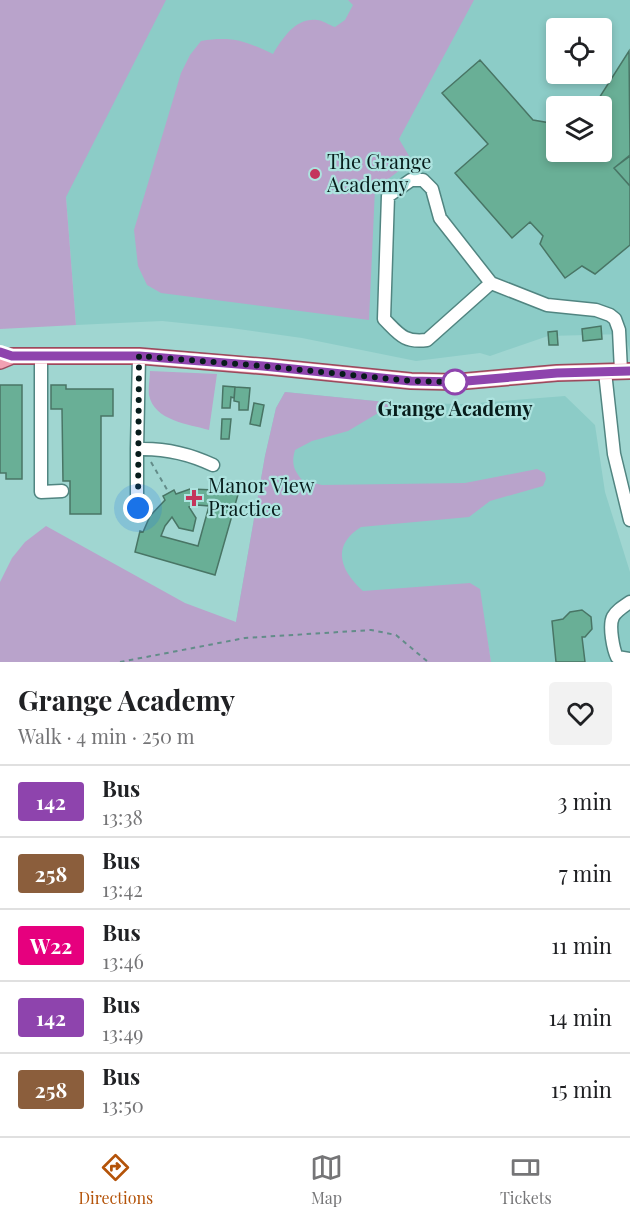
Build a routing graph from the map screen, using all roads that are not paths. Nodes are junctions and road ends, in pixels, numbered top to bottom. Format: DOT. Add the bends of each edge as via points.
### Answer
graph roads {
  1 [pos="491,283"];
  2 [pos="4,356"];
  3 [pos="41,356"];
  4 [pos="139,356"];
  5 [pos="626,371"];
  6 [pos="605,372"];
  7 [pos="137,449"];
  8 [pos="213,465"];
  9 [pos="62,491"];
  10 [pos="140,514"];
  11 [pos="630,520"];
  12 [pos="630,602"];
  13 [pos="630,659"];
  1 -- 1 [label="street" via="427,340 405,339 384,319 388,196 411,180 423,180 432,189 440,218"];
  1 -- 5 [label="street" via="547,305 610,315 619,330"];
  2 -- 3 [label="main road"];
  3 -- 4 [label="main road"];
  3 -- 9 [label="street" via="41,492"];
  4 -- 6 [label="main road" via="411,381 455,382"];
  4 -- 7 [label="street"];
  5 -- 6 [label="main road"];
  6 -- 11 [label="street" via="614,454"];
  7 -- 8 [label="street" via="195,457"];
  7 -- 10 [label="street"];
  12 -- 13 [label="street" via="616,611 610,624 614,652 617,657"];
}
